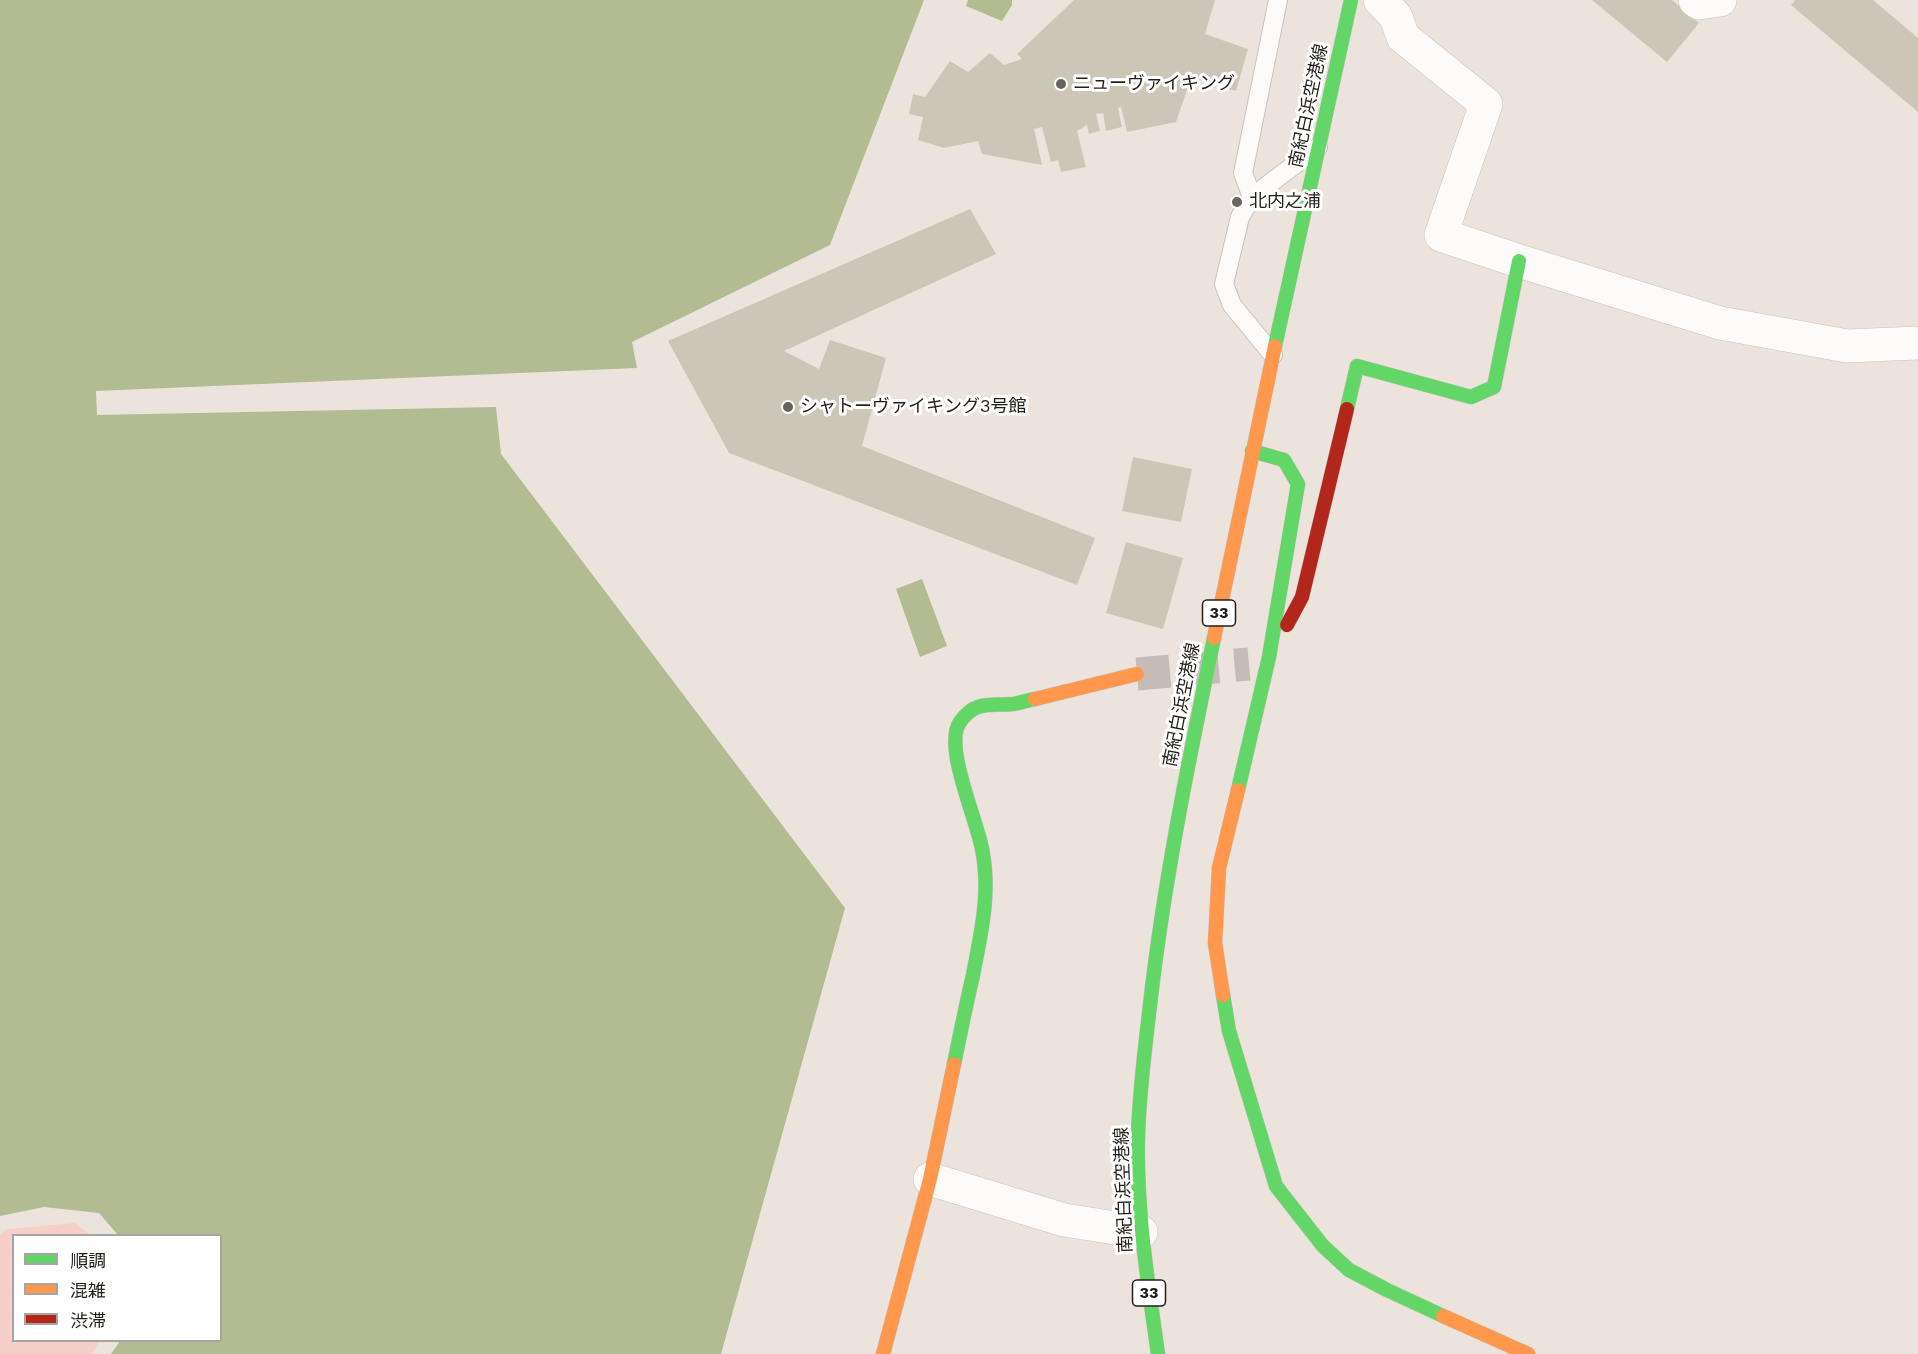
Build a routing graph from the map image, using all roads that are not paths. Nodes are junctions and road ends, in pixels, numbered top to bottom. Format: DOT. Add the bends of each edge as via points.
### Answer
graph roads {
  1 [pos="1278,0"];
  2 [pos="1351,0"];
  3 [pos="1695,0"];
  4 [pos="1720,0"];
  5 [pos="1394,6"];
  6 [pos="1319,147"];
  7 [pos="1252,196"];
  8 [pos="1519,261"];
  9 [pos="1918,343"];
  10 [pos="1273,355"];
  11 [pos="1252,451"];
  12 [pos="1269,657"];
  13 [pos="1249,664"];
  14 [pos="1137,674"];
  15 [pos="930,1179"];
  16 [pos="1141,1232"];
  17 [pos="883,1354"];
  18 [pos="1158,1354"];
  19 [pos="1528,1354"];
  1 -- 7 [label="lane" via="1243,173"];
  2 -- 6 [label="street, 南紀白浜空港線 / 33"];
  3 -- 4 [label="street"];
  5 -- 8 [label="street" via="1403,37 1486,104 1441,235"];
  6 -- 7 [label="lane"];
  6 -- 10 [label="street, 南紀白浜空港線 / 33"];
  7 -- 10 [label="lane" via="1240,217 1224,284 1233,306"];
  8 -- 9 [label="street" via="1720,322 1847,346"];
  8 -- 12 [label="street" via="1494,387 1472,398 1357,366 1302,597"];
  10 -- 11 [label="street, 南紀白浜空港線 / 33"];
  11 -- 12 [label="street" via="1284,460 1298,484"];
  11 -- 16 [label="street, 南紀白浜空港線 / 33" via="1178,820 1155,962 1138,1138"];
  12 -- 13 [label="street"];
  12 -- 19 [label="street" via="1219,868 1215,943 1229,1031 1276,1186 1323,1246 1349,1270"];
  14 -- 15 [label="street" via="1013,704 975,707 955,731 955,754 984,857 986,906"];
  15 -- 16 [label="street" via="1064,1220"];
  15 -- 17 [label="street"];
  16 -- 18 [label="street, 南紀白浜空港線 / 33"];
}
